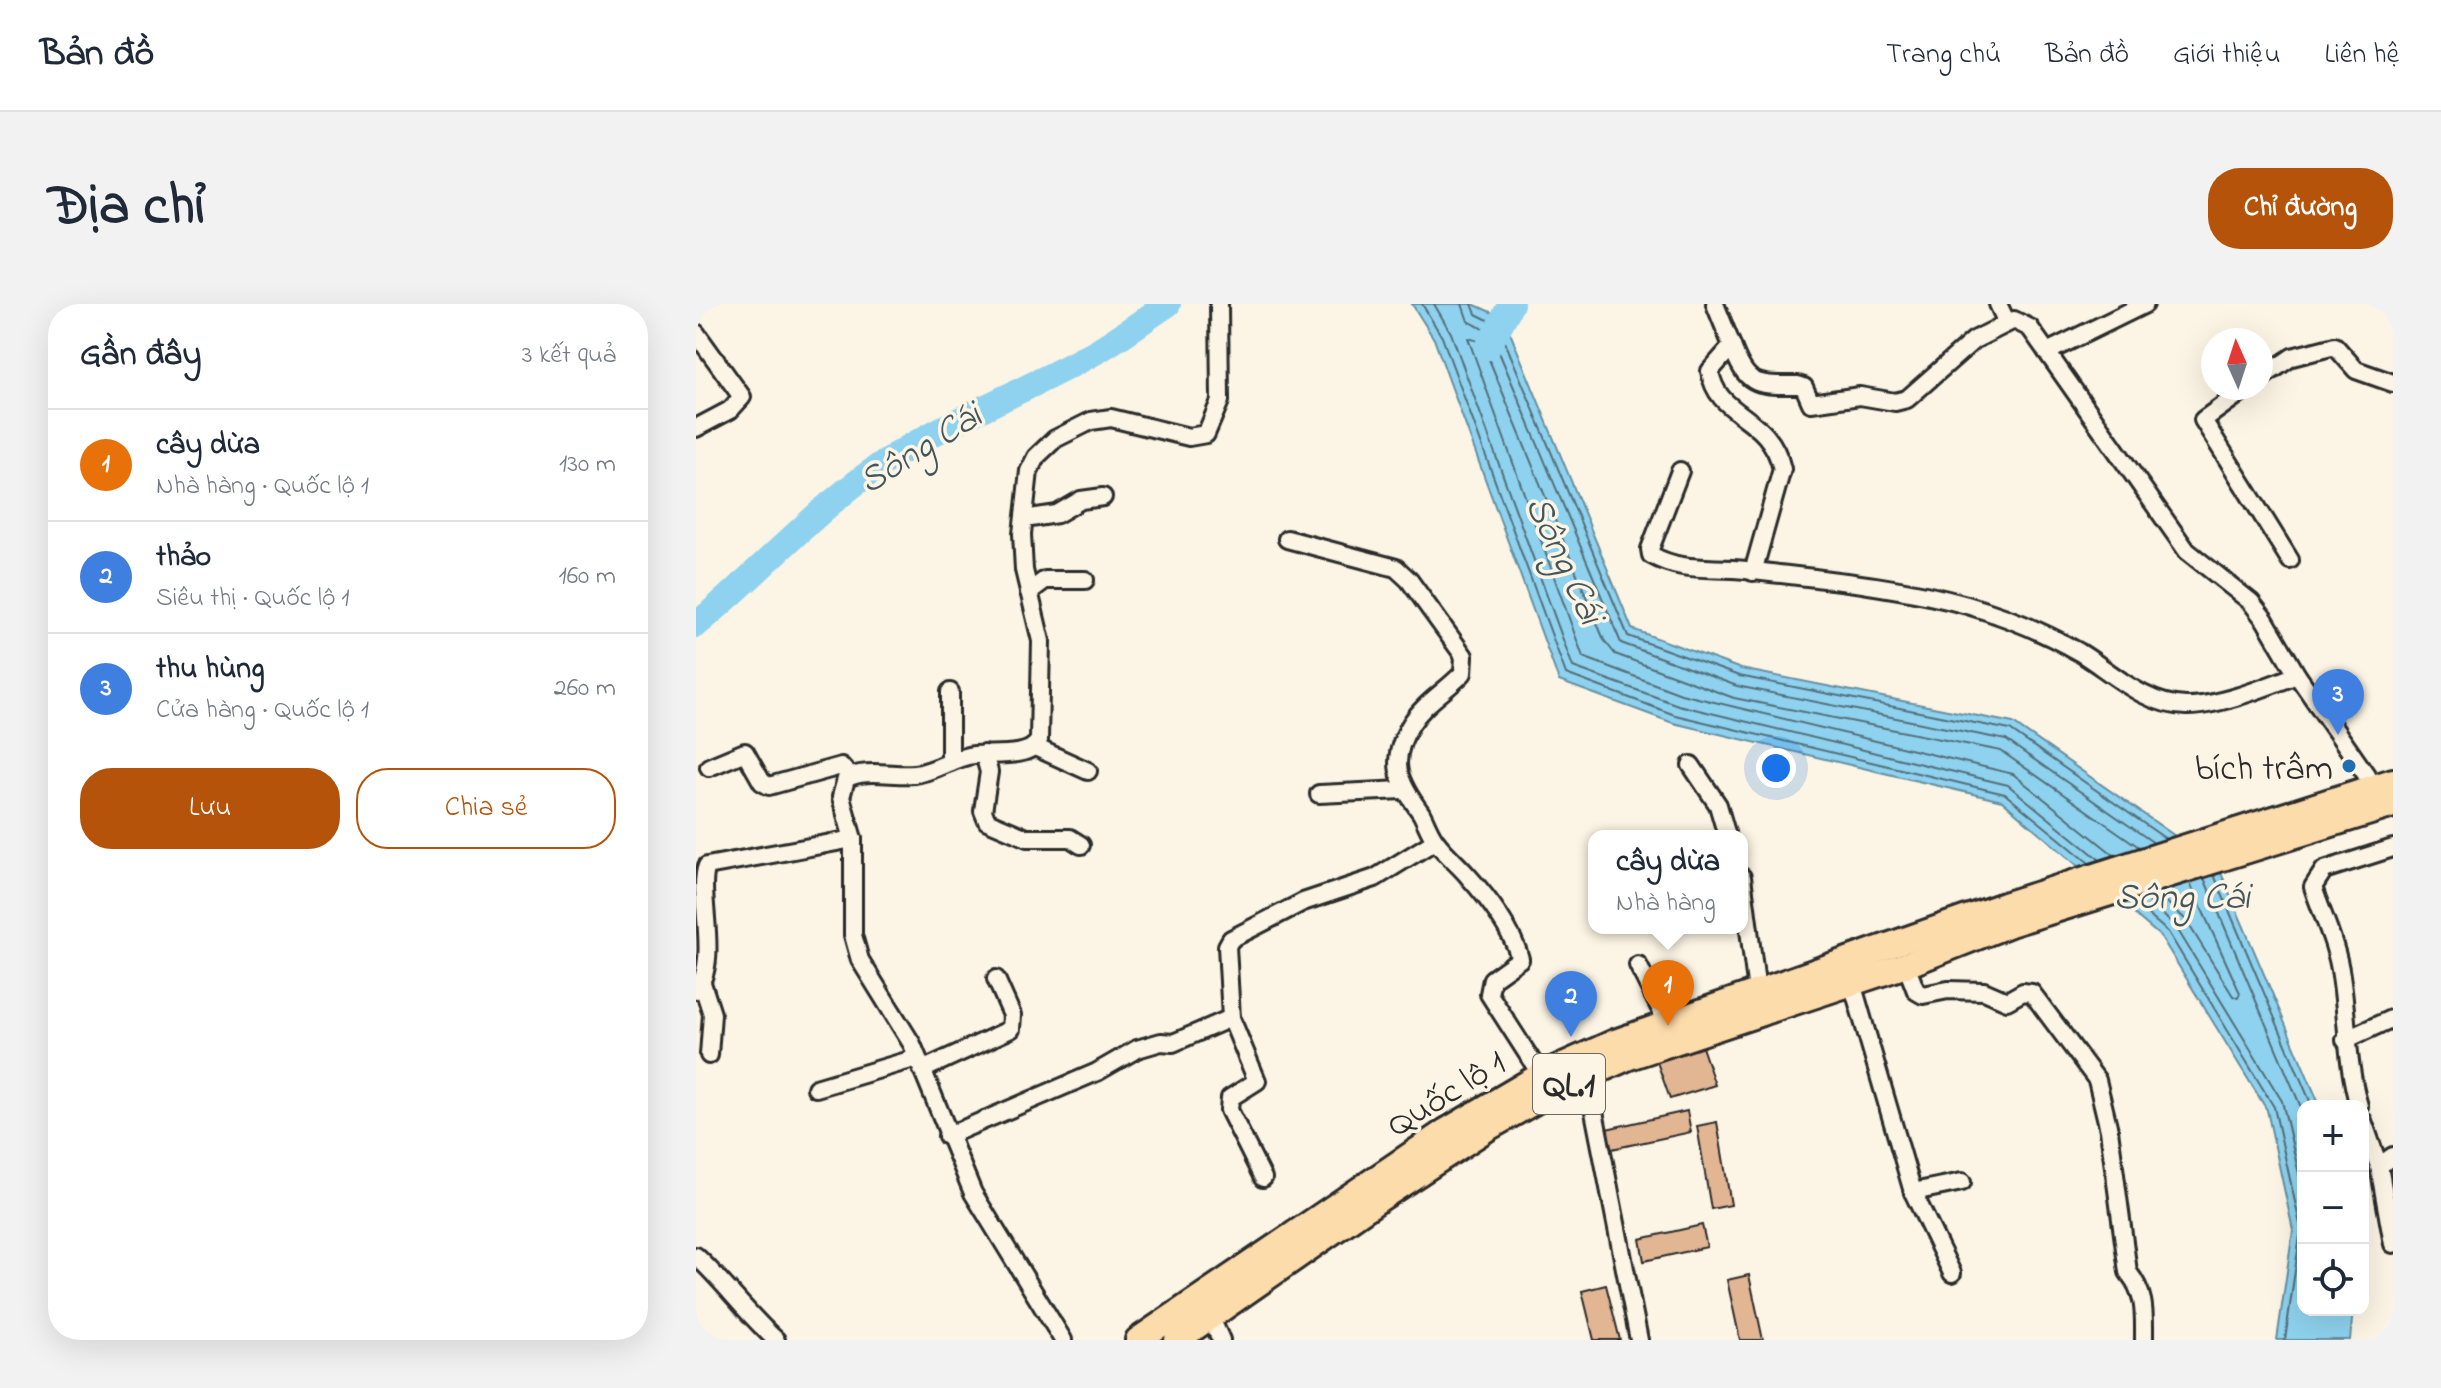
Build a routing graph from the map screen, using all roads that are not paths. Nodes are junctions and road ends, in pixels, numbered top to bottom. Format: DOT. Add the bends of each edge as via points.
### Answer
graph roads {
  1 [pos="1219,304"];
  2 [pos="1715,304"];
  3 [pos="1998,304"];
  4 [pos="2145,304"];
  5 [pos="2007,323"];
  6 [pos="696,333"];
  7 [pos="1732,346"];
  8 [pos="2047,352"];
  9 [pos="2273,370"];
  10 [pos="2393,383"];
  11 [pos="2230,400"];
  12 [pos="696,428"];
  13 [pos="1680,471"];
  14 [pos="1103,497"];
  15 [pos="1024,519"];
  16 [pos="1287,539"];
  17 [pos="2290,560"];
  18 [pos="1753,572"];
  19 [pos="1085,580"];
  20 [pos="1029,592"];
  21 [pos="2297,675"];
  22 [pos="950,692"];
  23 [pos="1035,747"];
  24 [pos="984,754"];
  25 [pos="950,762"];
  26 [pos="1691,765"];
  27 [pos="709,767"];
  28 [pos="1088,771"];
  29 [pos="850,776"];
  30 [pos="2384,784"];
  31 [pos="1403,790"];
  32 [pos="1319,794"];
  33 [pos="2348,805"];
  34 [pos="2393,805"];
  35 [pos="1725,830"];
  36 [pos="853,839"];
  37 [pos="1435,841"];
  38 [pos="1081,845"];
  39 [pos="2393,848"];
  40 [pos="699,869"];
  41 [pos="2007,915"];
  42 [pos="1748,923"];
  43 [pos="1638,965"];
  44 [pos="1906,965"];
  45 [pos="996,979"];
  46 [pos="1852,983"];
  47 [pos="699,986"];
  48 [pos="1757,991"];
  49 [pos="1231,1018"];
  50 [pos="2393,1018"];
  51 [pos="1667,1022"];
  52 [pos="2345,1040"];
  53 [pos="709,1055"];
  54 [pos="920,1064"];
  55 [pos="1541,1075"];
  56 [pos="1587,1076"];
  57 [pos="816,1088"];
  58 [pos="2357,1100"];
  59 [pos="2369,1131"];
  60 [pos="947,1136"];
  61 [pos="2386,1161"];
  62 [pos="1263,1178"];
  63 [pos="1962,1182"];
  64 [pos="1913,1192"];
  65 [pos="2393,1244"];
  66 [pos="696,1256"];
  67 [pos="1952,1273"];
  68 [pos="1216,1329"];
  69 [pos="776,1340"];
  70 [pos="1063,1340"];
  71 [pos="1138,1340"];
  72 [pos="1177,1340"];
  73 [pos="1639,1340"];
  74 [pos="2144,1340"];
  1 -- 15 [label="street" via="1220,401 1206,434 1189,437 1111,418 1091,421 1055,439 1036,457 1029,471"];
  2 -- 7 [label="street"];
  3 -- 5 [label="street"];
  4 -- 8 [label="street"];
  5 -- 7 [label="street" via="1974,340 1928,384 1895,402 1860,396 1811,403 1804,387 1748,379"];
  5 -- 8 [label="street" via="2014,320 2030,328"];
  6 -- 12 [label="street" via="742,397 730,410"];
  7 -- 18 [label="street" via="1710,371 1711,379 1725,403 1766,432 1782,469"];
  8 -- 21 [label="street" via="2187,551 2251,602"];
  9 -- 10 [label="street" via="2292,357 2335,346 2356,370"];
  11 -- 17 [label="street" via="2202,419"];
  13 -- 18 [label="street" via="1651,555 1695,571"];
  14 -- 15 [label="street" via="1081,500 1057,514"];
  15 -- 20 [label="street"];
  16 -- 31 [label="street" via="1396,568 1464,656 1463,673 1411,724 1397,759"];
  18 -- 21 [label="street" via="1878,585 1980,609 2044,633 2143,693 2185,706"];
  19 -- 20 [label="street" via="1045,580"];
  20 -- 23 [label="street" via="1042,651"];
  21 -- 30 [label="street"];
  22 -- 25 [label="street"];
  23 -- 24 [label="street"];
  23 -- 28 [label="street"];
  24 -- 25 [label="street"];
  24 -- 38 [label="street" via="989,772 983,811 987,821 1027,838 1070,838"];
  25 -- 29 [label="street" via="916,774"];
  26 -- 35 [label="street" via="1718,805"];
  27 -- 29 [label="street" via="745,752 769,786 841,766"];
  29 -- 36 [label="street" via="841,797"];
  30 -- 33 [label="highway, QL.1"];
  31 -- 32 [label="street"];
  31 -- 37 [label="street"];
  33 -- 34 [label="highway, QL.1"];
  33 -- 41 [label="highway, QL.1"];
  36 -- 40 [label="street"];
  36 -- 54 [label="street" via="857,950"];
  37 -- 49 [label="street" via="1375,878 1303,902 1231,939"];
  37 -- 55 [label="street" via="1471,879 1518,950 1519,963 1492,979 1489,994"];
  39 -- 52 [label="street" via="2324,870 2314,881 2342,976"];
  40 -- 47 [label="street"];
  41 -- 44 [label="highway, Quốc lộ 1 / QL.1"];
  41 -- 48 [label="highway, Quốc lộ 1 / QL.1"];
  42 -- 48 [label="street"];
  43 -- 51 [label="street"];
  44 -- 46 [label="highway, Quốc lộ 1 / QL.1"];
  44 -- 74 [label="street" via="1916,991 1923,995 1984,991 2007,1001 2032,993 2093,1074 2109,1130 2128,1272 2144,1302"];
  45 -- 54 [label="street" via="1012,1015 1011,1029"];
  46 -- 56 [label="highway, Quốc lộ 1 / QL.1" via="1696,1032"];
  46 -- 64 [label="street"];
  47 -- 53 [label="street" via="712,1014"];
  48 -- 51 [label="highway, Quốc lộ 1 / QL.1"];
  49 -- 60 [label="street" via="1173,1043 1137,1049 1097,1072"];
  49 -- 62 [label="street" via="1257,1081 1230,1098 1229,1110"];
  50 -- 52 [label="street"];
  51 -- 55 [label="highway, Quốc lộ 1 / QL.1"];
  52 -- 58 [label="street"];
  54 -- 57 [label="street"];
  54 -- 60 [label="street"];
  55 -- 71 [label="highway, Quốc lộ 1 / QL.1" via="1446,1131"];
  56 -- 68 [label="highway, Quốc lộ 1 / QL.1" via="1433,1163"];
  56 -- 73 [label="street"];
  59 -- 61 [label="street"];
  60 -- 70 [label="street" via="973,1193"];
  61 -- 65 [label="street"];
  63 -- 64 [label="street"];
  64 -- 67 [label="street"];
  66 -- 69 [label="street"];
  68 -- 72 [label="highway, Quốc lộ 1 / QL.1"];
}
